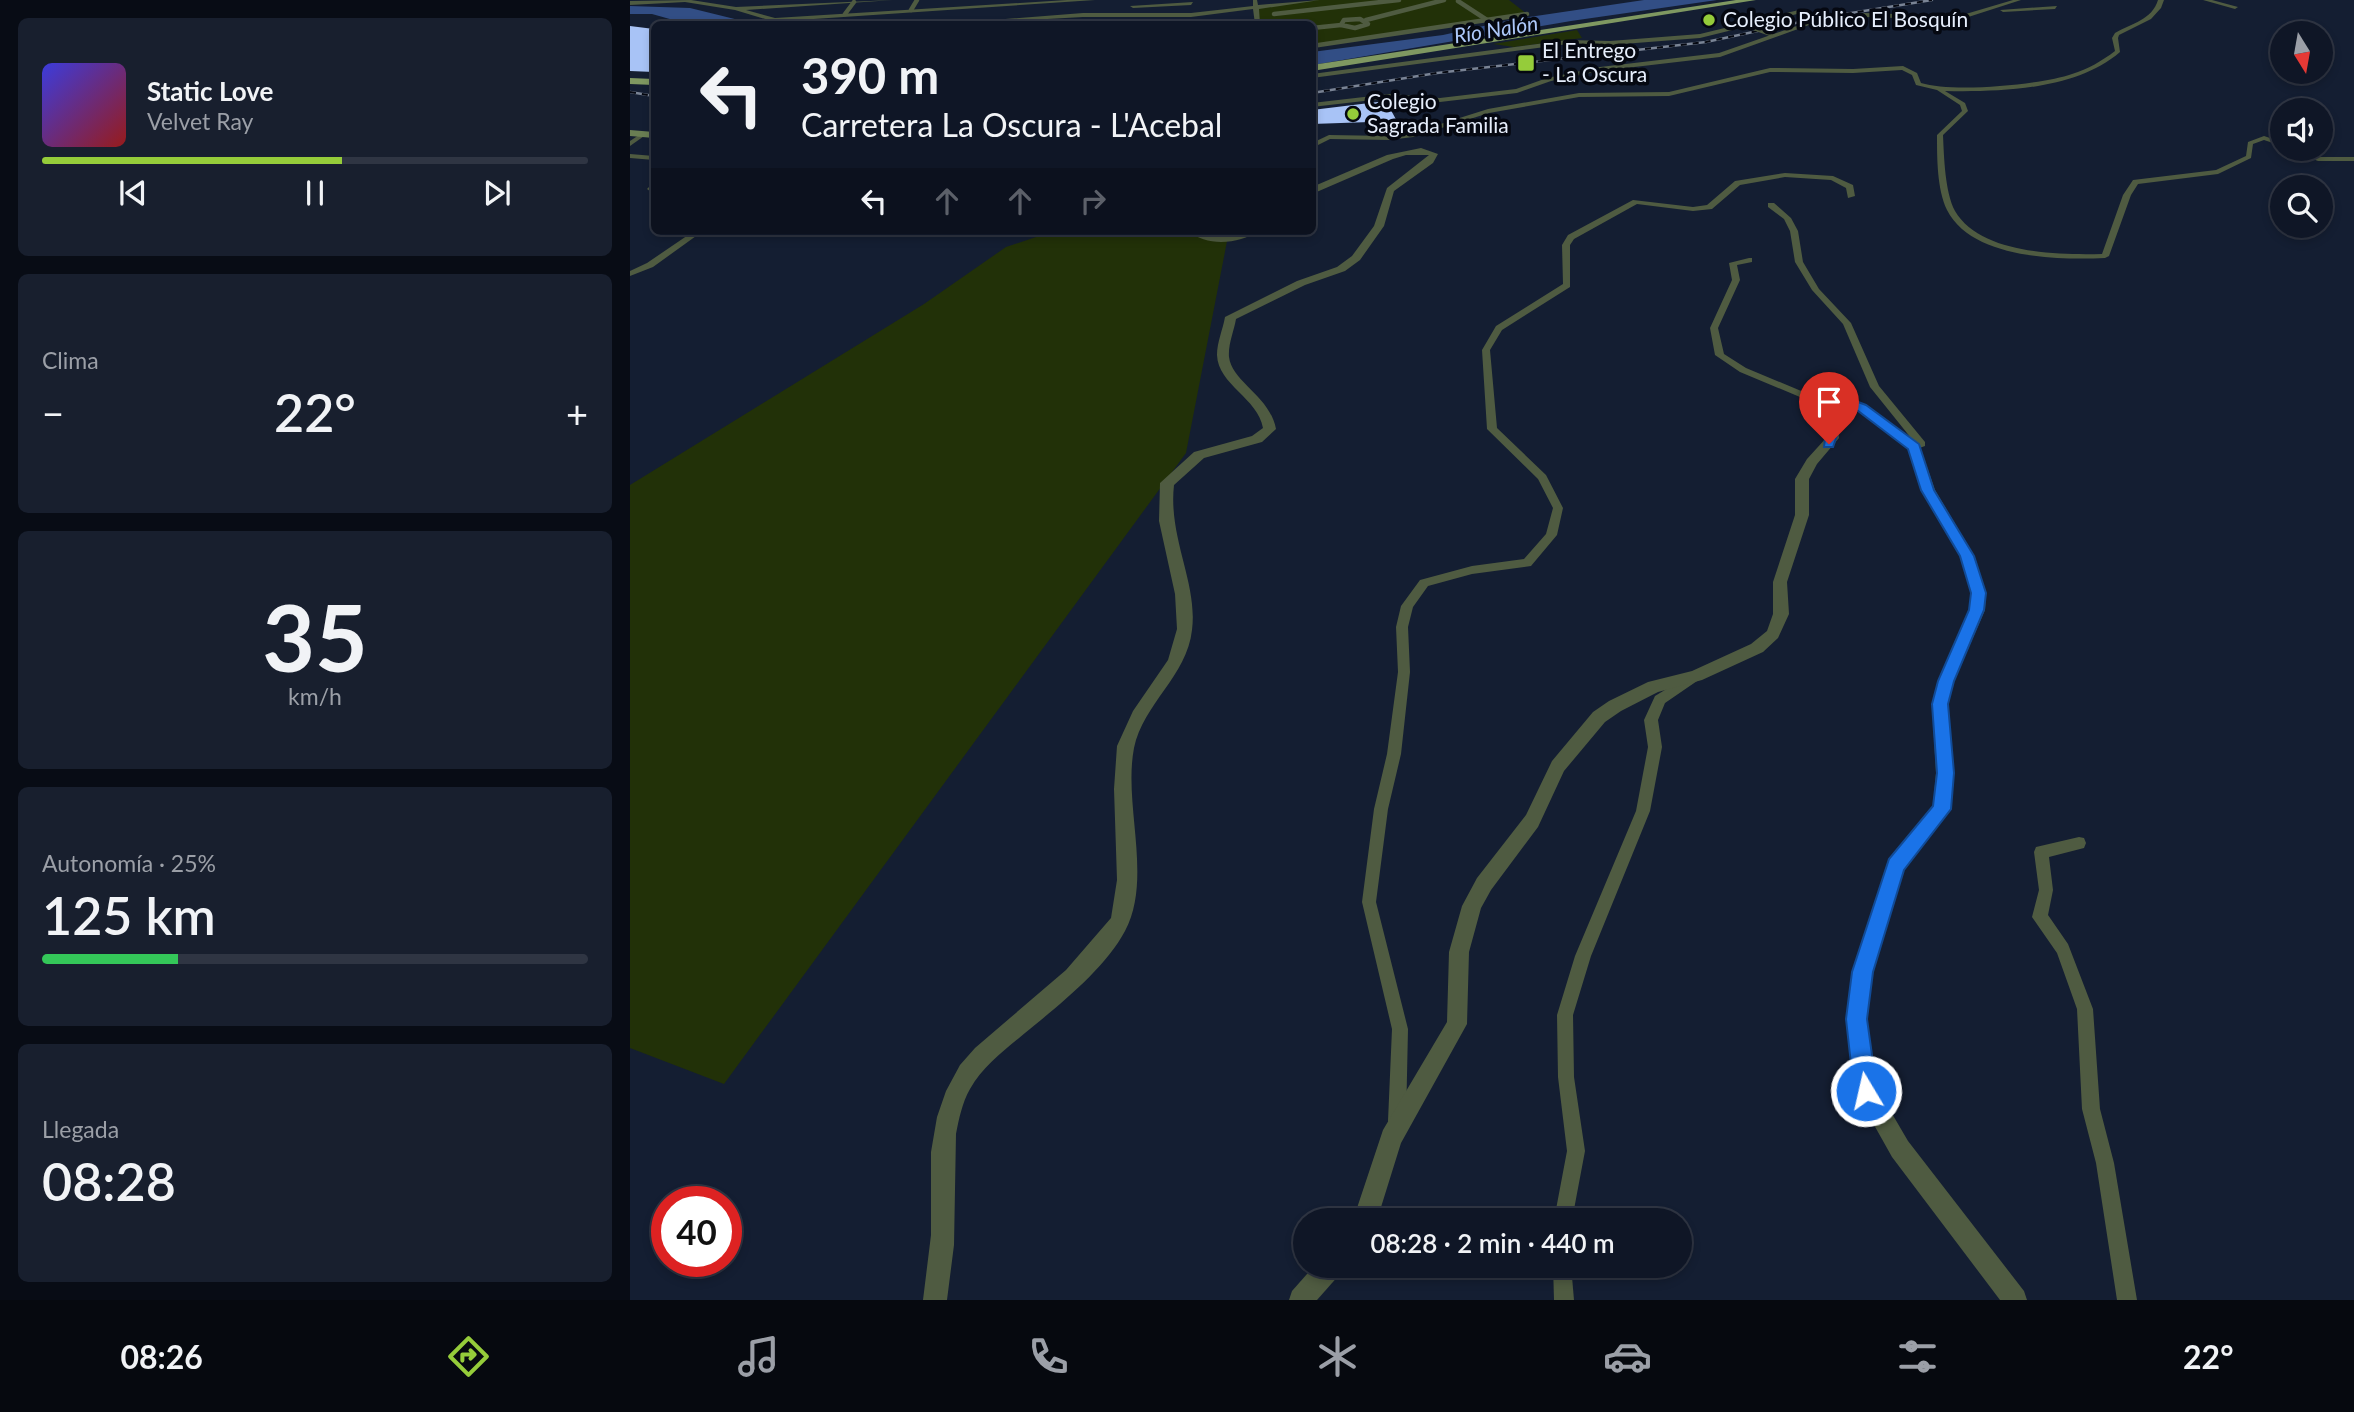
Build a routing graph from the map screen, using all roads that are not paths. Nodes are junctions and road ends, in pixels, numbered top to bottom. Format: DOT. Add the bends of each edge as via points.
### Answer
graph roads {
  1 [pos="781,0"];
  2 [pos="890,0"];
  3 [pos="917,0"];
  4 [pos="979,0"];
  5 [pos="1078,0"];
  6 [pos="1090,0"];
  7 [pos="1317,0"];
  8 [pos="1399,0"];
  9 [pos="1444,0"];
  10 [pos="1450,0"];
  11 [pos="1466,0"];
  12 [pos="1752,0"];
  13 [pos="2018,0"];
  14 [pos="2161,0"];
  15 [pos="2206,0"];
  16 [pos="683,1"];
  17 [pos="855,1"];
  18 [pos="1308,1"];
  19 [pos="1458,1"];
  20 [pos="1025,2"];
  21 [pos="1191,2"];
  22 [pos="630,3"];
  23 [pos="1134,3"];
  24 [pos="1256,3"];
  25 [pos="1349,3"];
  26 [pos="1269,5"];
  27 [pos="775,6"];
  28 [pos="976,7"];
  29 [pos="2055,7"];
  30 [pos="2235,7"];
  31 [pos="1986,8"];
  32 [pos="736,9"];
  33 [pos="911,10"];
  34 [pos="1803,11"];
  35 [pos="845,14"];
  36 [pos="1527,14"];
  37 [pos="1083,15"];
  38 [pos="1130,15"];
  39 [pos="1191,15"];
  40 [pos="906,18"];
  41 [pos="1353,19"];
  42 [pos="775,20"];
  43 [pos="1366,20"];
  44 [pos="1488,20"];
  45 [pos="780,21"];
  46 [pos="840,21"];
  47 [pos="970,21"];
  48 [pos="1020,21"];
  49 [pos="1029,21"];
  50 [pos="1129,21"];
  51 [pos="1190,21"];
  52 [pos="1258,21"];
  53 [pos="1341,25"];
  54 [pos="1751,26"];
  55 [pos="1316,28"];
  56 [pos="1360,28"];
  57 [pos="1772,34"];
  58 [pos="1368,38"];
  59 [pos="1316,45"];
  60 [pos="1316,67"];
  61 [pos="1316,75"];
  62 [pos="630,81"];
  63 [pos="651,82"];
  64 [pos="1940,90"];
  65 [pos="1440,100"];
  66 [pos="1316,105"];
  67 [pos="630,133"];
  68 [pos="649,135"];
  69 [pos="2270,140"];
  70 [pos="1316,144"];
  71 [pos="630,145"];
  72 [pos="630,156"];
  73 [pos="651,158"];
  74 [pos="2333,159"];
  75 [pos="2354,159"];
  76 [pos="1316,189"];
  77 [pos="1852,196"];
  78 [pos="1771,205"];
  79 [pos="693,235"];
  80 [pos="1203,235"];
  81 [pos="1225,235"];
  82 [pos="1749,260"];
  83 [pos="630,274"];
  84 [pos="1822,403"];
  85 [pos="1914,447"];
  86 [pos="1696,676"];
  87 [pos="2080,843"];
  88 [pos="1396,1128"];
  89 [pos="1369,1208"];
  90 [pos="1565,1208"];
  91 [pos="1320,1278"];
  92 [pos="1563,1278"];
  93 [pos="935,1300"];
  94 [pos="1301,1300"];
  95 [pos="1564,1300"];
  96 [pos="2015,1300"];
  97 [pos="2127,1300"];
  1 -- 27 [label="street"];
  2 -- 17 [label="street"];
  3 -- 33 [label="street"];
  4 -- 28 [label="street"];
  5 -- 6 [label="street"];
  5 -- 20 [label="street"];
  6 -- 37 [label="street"];
  7 -- 18 [label="street"];
  8 -- 25 [label="street"];
  9 -- 43 [label="street"];
  10 -- 19 [label="street"];
  11 -- 19 [label="street"];
  12 -- 60 [label="main road"];
  13 -- 31 [label="street"];
  14 -- 64 [label="street" via="2147,22 2117,34 2118,51 2085,71 2048,81"];
  15 -- 30 [label="street"];
  16 -- 22 [label="street"];
  16 -- 32 [label="street"];
  17 -- 27 [label="street"];
  17 -- 35 [label="street"];
  18 -- 26 [label="street"];
  19 -- 44 [label="street"];
  20 -- 28 [label="street"];
  20 -- 48 [label="street"];
  21 -- 23 [label="street"];
  21 -- 39 [label="street"];
  23 -- 38 [label="street"];
  24 -- 26 [label="street"];
  24 -- 39 [label="street"];
  24 -- 52 [label="street"];
  25 -- 26 [label="street" via="1274,17"];
  25 -- 41 [label="street"];
  27 -- 32 [label="street"];
  28 -- 33 [label="street"];
  28 -- 47 [label="street"];
  29 -- 31 [label="street"];
  31 -- 57 [label="street" via="1959,18 1853,16"];
  32 -- 42 [label="street"];
  33 -- 35 [label="street"];
  33 -- 40 [label="street"];
  34 -- 54 [label="street"];
  35 -- 42 [label="street"];
  35 -- 46 [label="street"];
  36 -- 44 [label="street"];
  37 -- 38 [label="street"];
  37 -- 49 [label="street"];
  38 -- 39 [label="street"];
  38 -- 50 [label="street"];
  39 -- 51 [label="street"];
  41 -- 43 [label="street"];
  41 -- 53 [label="street"];
  42 -- 45 [label="street"];
  43 -- 56 [label="street" via="1368,24"];
  44 -- 58 [label="street"];
  53 -- 55 [label="street"];
  53 -- 56 [label="street"];
  54 -- 57 [label="street, bridge"];
  54 -- 61 [label="street" via="1700,36 1568,42"];
  56 -- 58 [label="street"];
  57 -- 65 [label="street" via="1720,55 1600,69 1517,91"];
  58 -- 59 [label="street"];
  62 -- 63 [label="main road"];
  64 -- 69 [label="street" via="1963,104 1965,111 1940,135 1951,209 1959,222 1980,237 2029,253 2105,256 2136,182 2218,172 2249,157 2250,143"];
  64 -- 70 [label="street" via="1918,84 1914,74 1903,68 1785,69 1669,94 1579,95 1514,105 1413,135 1329,136"];
  65 -- 66 [label="street" via="1390,96"];
  67 -- 68 [label="main road"];
  68 -- 71 [label="street"];
  72 -- 73 [label="street"];
  74 -- 75 [label="street"];
  76 -- 93 [label="street" via="1379,161 1420,151 1433,153 1430,161 1390,190 1379,226 1349,264 1231,317 1224,363 1268,414 1270,429 1258,439 1199,455 1167,484 1164,514 1185,629 1178,658 1133,723 1127,743 1122,813 1125,899 1120,921 1093,956 989,1050 961,1084 943,1140 943,1228"];
  77 -- 88 [label="street" via="1850,187 1833,178 1785,175 1738,183 1709,207 1636,202 1571,237 1566,245 1567,285 1499,328 1486,350 1492,429 1542,477 1558,508 1551,536 1527,564 1472,570 1424,583 1407,606 1394,754 1381,809 1369,902 1400,1029"];
  78 -- 85 [label="street" via="1787,218 1799,262 1816,290 1847,323 1875,387 1921,444"];
  79 -- 83 [label="street"];
  80 -- 81 [label="street"];
  82 -- 84 [label="street" via="1733,263 1736,280 1714,328 1720,355 1743,370"];
  84 -- 85 [label="street" via="1847,400"];
  84 -- 86 [label="street" via="1832,438 1802,479 1801,515 1780,582 1779,624 1757,648"];
  85 -- 96 [label="street" via="1928,490 1967,556 1979,599 1940,704 1945,773 1942,809 1893,872 1862,972 1857,1036 1871,1104"];
  86 -- 88 [label="street" via="1654,687 1615,706 1577,740 1558,766 1532,821 1483,884 1472,906 1459,952 1457,1024"];
  86 -- 90 [label="street" via="1660,700 1651,720 1655,747 1643,811 1583,956 1565,1015 1566,1077 1576,1151"];
  87 -- 97 [label="street" via="2041,852 2046,890 2040,917 2063,949 2085,1009 2091,1109 2105,1163"];
  88 -- 89 [label="street"];
  91 -- 94 [label="street"];
  92 -- 95 [label="street"];
}
